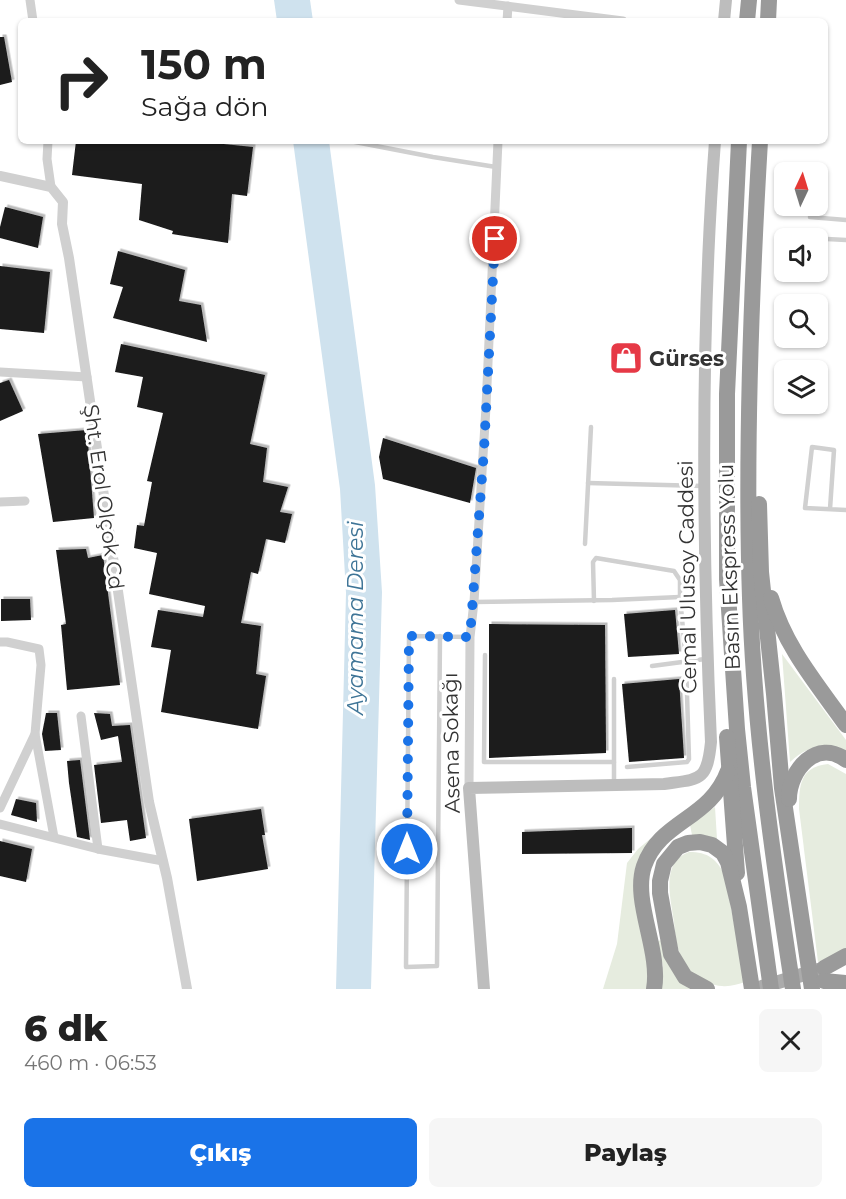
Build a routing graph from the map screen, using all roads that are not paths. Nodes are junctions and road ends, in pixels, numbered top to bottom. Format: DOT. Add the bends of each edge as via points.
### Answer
graph roads {
  1 [pos="30,0"];
  2 [pos="459,0"];
  3 [pos="726,0"];
  4 [pos="749,0"];
  5 [pos="769,0"];
  6 [pos="508,6"];
  7 [pos="33,18"];
  8 [pos="507,18"];
  9 [pos="600,18"];
  10 [pos="724,18"];
  11 [pos="747,18"];
  12 [pos="768,18"];
  13 [pos="48,144"];
  14 [pos="366,144"];
  15 [pos="498,144"];
  16 [pos="715,144"];
  17 [pos="738,144"];
  18 [pos="760,144"];
  19 [pos="496,167"];
  20 [pos="0,176"];
  21 [pos="51,187"];
  22 [pos="810,217"];
  23 [pos="846,220"];
  24 [pos="828,239"];
  25 [pos="846,240"];
  26 [pos="0,372"];
  27 [pos="87,377"];
  28 [pos="591,428"];
  29 [pos="748,438"];
  30 [pos="588,483"];
  31 [pos="703,486"];
  32 [pos="25,501"];
  33 [pos="0,502"];
  34 [pos="830,509"];
  35 [pos="846,510"];
  36 [pos="760,526"];
  37 [pos="585,544"];
  38 [pos="727,579"];
  39 [pos="680,597"];
  40 [pos="594,601"];
  41 [pos="474,602"];
  42 [pos="440,636"];
  43 [pos="470,637"];
  44 [pos="0,642"];
  45 [pos="485,655"];
  46 [pos="707,659"];
  47 [pos="686,662"];
  48 [pos="652,666"];
  49 [pos="614,678"];
  50 [pos="81,716"];
  51 [pos="846,725"];
  52 [pos="36,734"];
  53 [pos="846,760"];
  54 [pos="614,762"];
  55 [pos="627,767"];
  56 [pos="729,771"];
  57 [pos="614,785"];
  58 [pos="469,788"];
  59 [pos="0,808"];
  60 [pos="0,824"];
  61 [pos="54,837"];
  62 [pos="98,849"];
  63 [pos="792,854"];
  64 [pos="163,861"];
  65 [pos="739,907"];
  66 [pos="480,949"];
  67 [pos="846,956"];
  68 [pos="846,961"];
  69 [pos="846,975"];
  70 [pos="820,980"];
  71 [pos="846,983"];
  72 [pos="187,989"];
  73 [pos="476,989"];
  74 [pos="484,989"];
  75 [pos="654,989"];
  76 [pos="707,989"];
  77 [pos="753,989"];
  78 [pos="771,989"];
  79 [pos="795,989"];
  1 -- 7 [label="street"];
  2 -- 6 [label="street"];
  3 -- 10 [label="main road"];
  4 -- 11 [label="highway"];
  5 -- 12 [label="highway"];
  6 -- 8 [label="street"];
  6 -- 9 [label="street"];
  13 -- 21 [label="street"];
  14 -- 19 [label="lane"];
  15 -- 19 [label="street, Asena Sokağı"];
  16 -- 31 [label="main road, Cemal Ulusoy Caddesi"];
  17 -- 38 [label="highway, Basın Ekspress Yolu" via="727,394"];
  18 -- 29 [label="highway, Basın Ekspress Yolu"];
  19 -- 41 [label="street, Asena Sokağı"];
  20 -- 21 [label="street"];
  21 -- 27 [label="street, Şht. Erol Olçok Cd" via="63,202 62,224"];
  22 -- 23 [label="lane"];
  24 -- 25 [label="lane"];
  26 -- 27 [label="street"];
  27 -- 64 [label="street, Şht. Erol Olçok Cd" via="149,802"];
  28 -- 30 [label="lane"];
  29 -- 36 [label="highway" via="756,473"];
  29 -- 79 [label="highway, Basın Ekspress Yolu" via="750,600 757,704 769,826"];
  30 -- 31 [label="lane"];
  30 -- 37 [label="lane"];
  31 -- 46 [label="main road, Cemal Ulusoy Caddesi"];
  32 -- 33 [label="street"];
  34 -- 34 [label="lane" via="805,508 812,447 834,450"];
  34 -- 35 [label="lane"];
  36 -- 51 [label="highway" via="770,595 781,626 804,667"];
  36 -- 63 [label="highway" via="782,788"];
  38 -- 56 [label="highway" via="722,637"];
  38 -- 78 [label="highway, Basın Ekspress Yolu" via="740,758"];
  39 -- 40 [label="lane"];
  39 -- 40 [label="lane" via="680,580 674,571 598,557 593,562"];
  39 -- 47 [label="lane"];
  40 -- 41 [label="lane"];
  41 -- 43 [label="street, Asena Sokağı"];
  42 -- 42 [label="lane" via="409,636 406,967 436,966"];
  42 -- 43 [label="lane"];
  43 -- 58 [label="street, Asena Sokağı"];
  44 -- 52 [label="street" via="39,649"];
  45 -- 54 [label="lane" via="484,762"];
  46 -- 47 [label="lane"];
  46 -- 57 [label="main road, Cemal Ulusoy Caddesi" via="711,742 702,775 664,784"];
  47 -- 48 [label="lane"];
  47 -- 55 [label="lane" via="689,759"];
  49 -- 54 [label="lane"];
  50 -- 62 [label="street"];
  52 -- 59 [label="street"];
  52 -- 61 [label="street"];
  53 -- 63 [label="highway" via="820,754 798,768 789,796"];
  54 -- 57 [label="lane"];
  56 -- 65 [label="highway"];
  56 -- 75 [label="highway" via="711,801 661,838 644,867 643,895 654,963"];
  57 -- 58 [label="main road, Cemal Ulusoy Caddesi"];
  58 -- 66 [label="main road, Asena Sokağı"];
  60 -- 61 [label="street"];
  61 -- 62 [label="street"];
  62 -- 64 [label="street"];
  63 -- 70 [label="highway"];
  64 -- 72 [label="street, Şht. Erol Olçok Cd"];
  65 -- 76 [label="highway" via="729,862 712,845 688,843 664,864 660,881 671,954 685,977"];
  65 -- 77 [label="highway"];
  66 -- 73 [label="main road"];
  66 -- 74 [label="main road"];
  67 -- 70 [label="highway"];
  68 -- 70 [label="main road"];
  69 -- 70 [label="main road"];
  70 -- 71 [label="highway"];
  70 -- 77 [label="main road"];
  70 -- 79 [label="main road"];
}
